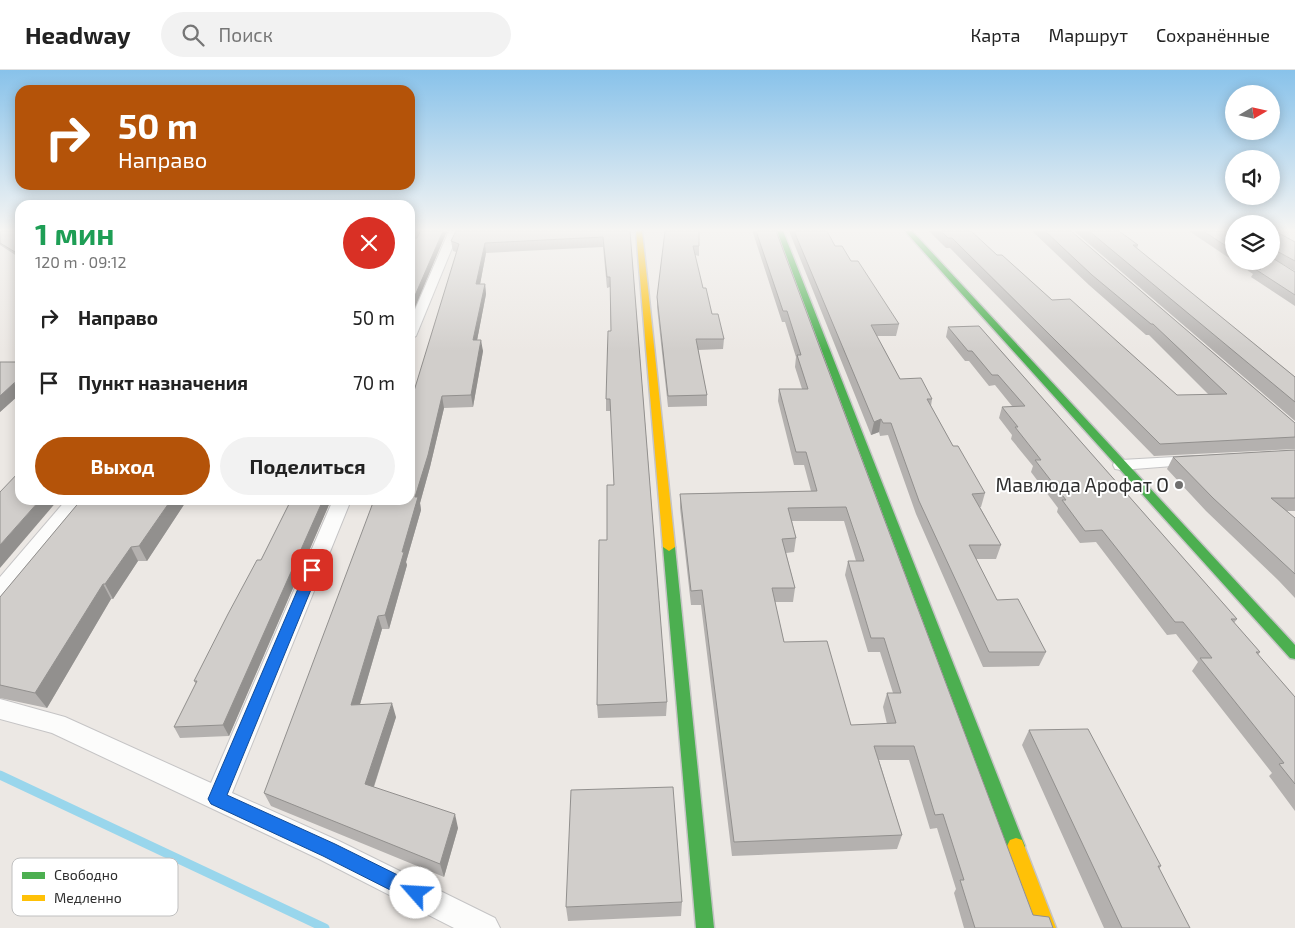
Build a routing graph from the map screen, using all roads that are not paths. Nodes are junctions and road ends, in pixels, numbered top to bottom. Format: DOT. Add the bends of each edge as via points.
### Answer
graph roads {
  1 [pos="437,271"];
  2 [pos="643,271"];
  3 [pos="795,271"];
  4 [pos="944,271"];
  5 [pos="415,324"];
  6 [pos="1208,460"];
  7 [pos="1121,465"];
  8 [pos="70,505"];
  9 [pos="340,505"];
  10 [pos="0,590"];
  11 [pos="1295,654"];
  12 [pos="0,709"];
  13 [pos="217,799"];
  14 [pos="485,928"];
  15 [pos="704,928"];
  16 [pos="1047,928"];
  1 -- 5 [label="street"];
  2 -- 15 [label="street"];
  3 -- 16 [label="street"];
  4 -- 7 [label="street"];
  6 -- 7 [label="street"];
  7 -- 11 [label="street"];
  8 -- 10 [label="street"];
  9 -- 13 [label="street"];
  12 -- 13 [label="street" via="58,724"];
  13 -- 14 [label="street" via="329,850"];
}
